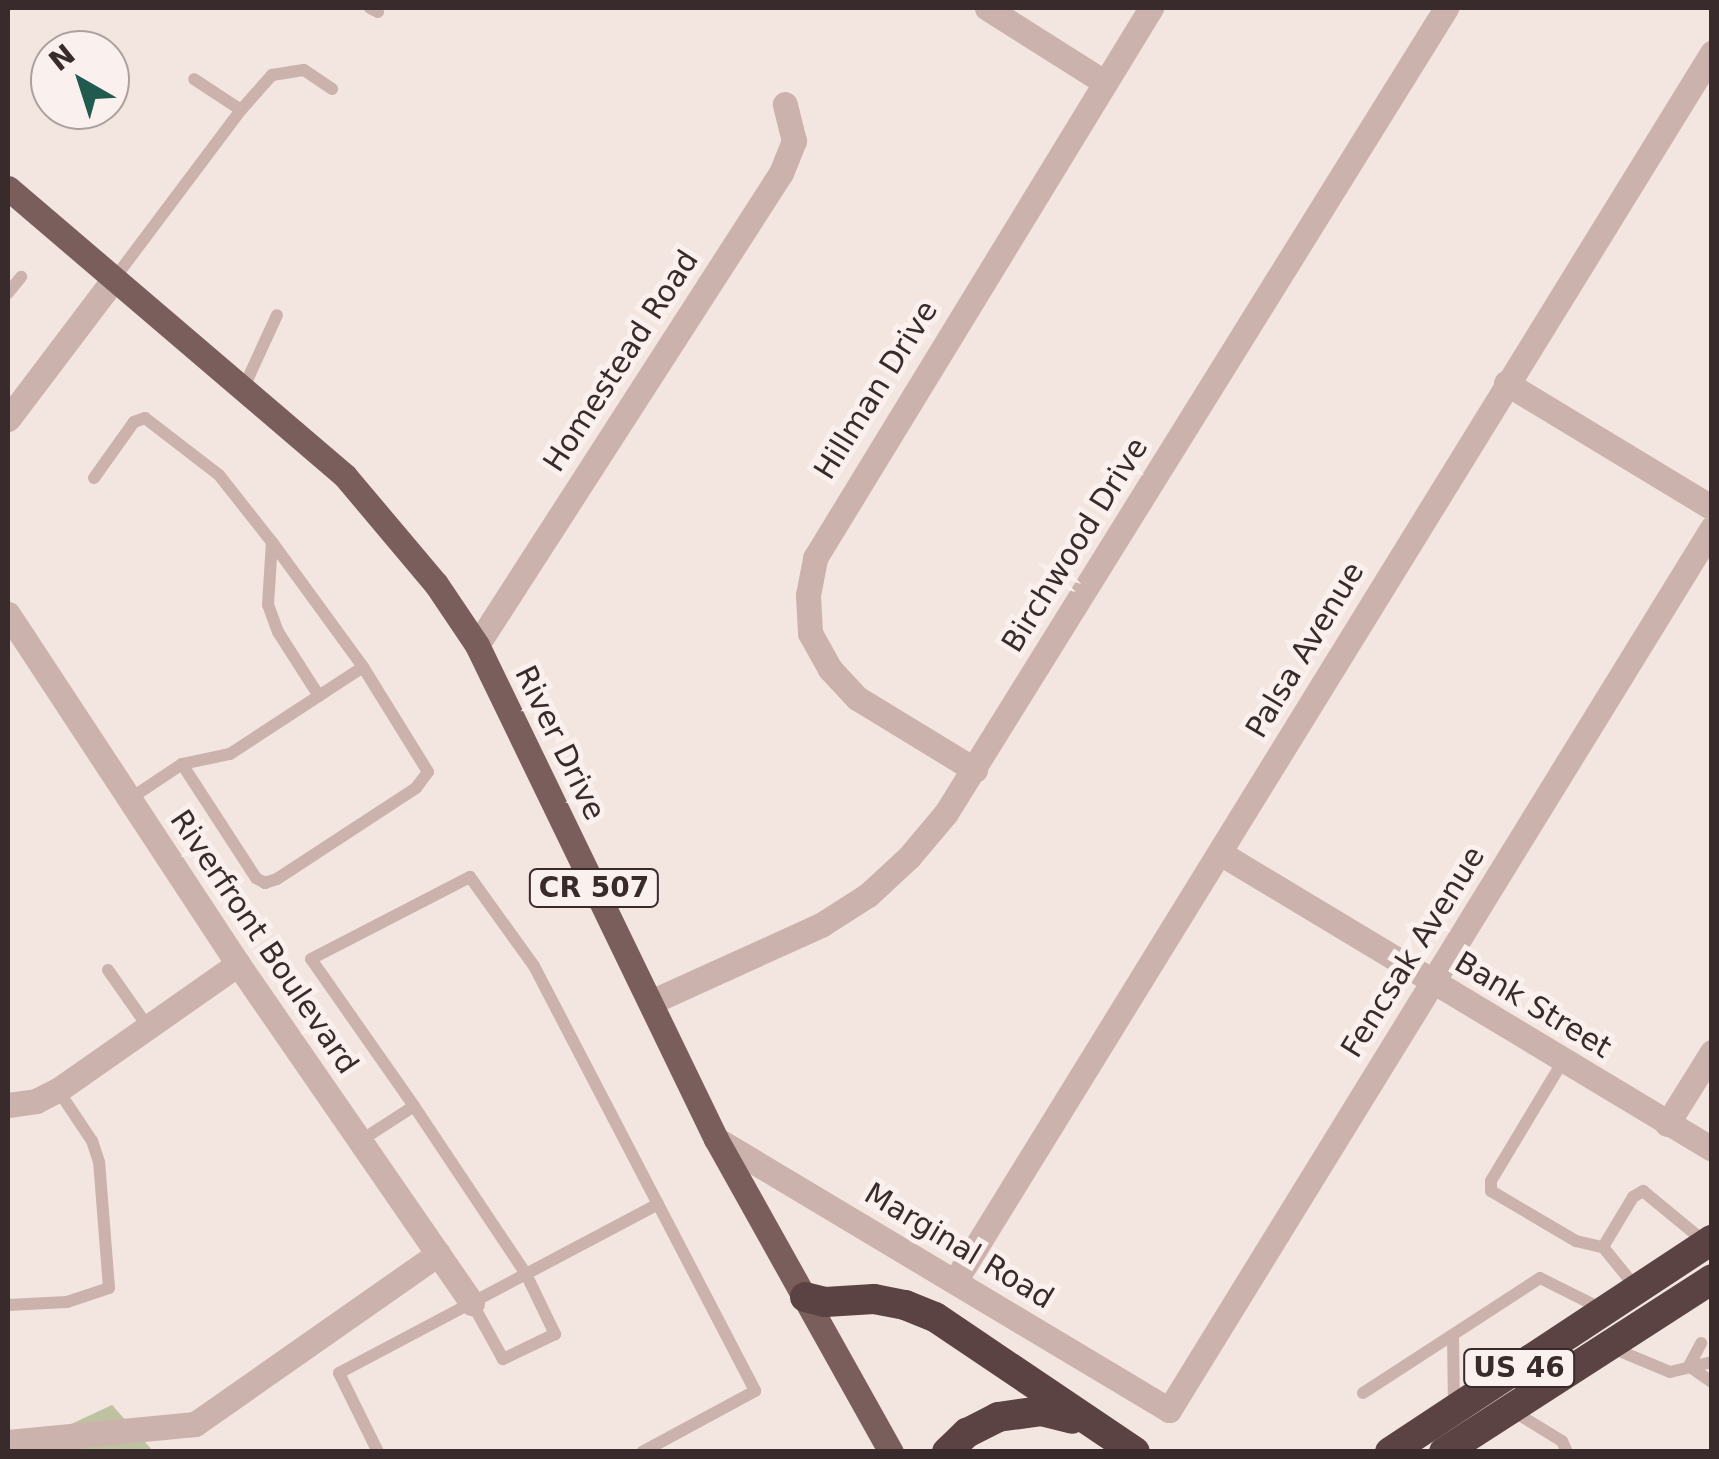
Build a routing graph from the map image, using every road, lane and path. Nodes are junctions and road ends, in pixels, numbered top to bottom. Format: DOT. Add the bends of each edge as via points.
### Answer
graph roads {
  1 [pos="987,8"];
  2 [pos="1151,8"];
  3 [pos="1446,8"];
  4 [pos="1712,53"];
  5 [pos="194,79"];
  6 [pos="1104,82"];
  7 [pos="332,89"];
  8 [pos="785,104"];
  9 [pos="241,110"];
  10 [pos="8,188"];
  11 [pos="21,276"];
  12 [pos="114,278"];
  13 [pos="8,293"];
  14 [pos="277,315"];
  15 [pos="1506,383"];
  16 [pos="244,387"];
  17 [pos="8,419"];
  18 [pos="94,478"];
  19 [pos="1712,508"];
  20 [pos="1712,528"];
  21 [pos="272,542"];
  22 [pos="8,614"];
  23 [pos="477,645"];
  24 [pos="364,667"];
  25 [pos="319,696"];
  26 [pos="182,764"];
  27 [pos="975,770"];
  28 [pos="128,800"];
  29 [pos="1220,852"];
  30 [pos="238,964"];
  31 [pos="108,970"];
  32 [pos="1432,982"];
  33 [pos="651,1002"];
  34 [pos="148,1027"];
  35 [pos="1712,1052"];
  36 [pos="1563,1061"];
  37 [pos="58,1090"];
  38 [pos="8,1105"];
  39 [pos="414,1106"];
  40 [pos="1667,1124"];
  41 [pos="716,1139"];
  42 [pos="360,1141"];
  43 [pos="1711,1149"];
  44 [pos="658,1204"];
  45 [pos="1709,1242"];
  46 [pos="1603,1247"];
  47 [pos="438,1254"];
  48 [pos="526,1274"];
  49 [pos="1712,1279"];
  50 [pos="955,1280"];
  51 [pos="1638,1290"];
  52 [pos="804,1297"];
  53 [pos="472,1303"];
  54 [pos="8,1304"];
  55 [pos="1606,1312"];
  56 [pos="1453,1335"];
  57 [pos="1701,1343"];
  58 [pos="1608,1346"];
  59 [pos="1712,1362"];
  60 [pos="1689,1366"];
  61 [pos="1552,1382"];
  62 [pos="1712,1382"];
  63 [pos="1363,1393"];
  64 [pos="1169,1410"];
  65 [pos="1454,1410"];
  66 [pos="1522,1416"];
  67 [pos="1089,1423"];
  68 [pos="8,1442"];
  69 [pos="1391,1449"];
  70 [pos="1131,1450"];
  71 [pos="378,1452"];
  72 [pos="642,1452"];
  73 [pos="891,1452"];
  74 [pos="948,1452"];
  75 [pos="1444,1452"];
  76 [pos="1483,1452"];
  77 [pos="1567,1452"];
  1 -- 6 [label="street"];
  2 -- 6 [label="street, Hillman Drive"];
  3 -- 27 [label="street, Birchwood Drive"];
  4 -- 15 [label="street, Palsa Avenue"];
  5 -- 9 [label="lane"];
  6 -- 27 [label="street, Hillman Drive" via="832,524 815,558 808,595 810,633 857,698"];
  7 -- 9 [label="lane" via="304,70 272,75"];
  8 -- 23 [label="street, Homestead Road" via="794,140 781,173"];
  9 -- 12 [label="lane"];
  10 -- 12 [label="main road, River Drive / CR 507"];
  11 -- 13 [label="lane"];
  12 -- 16 [label="main road, River Drive / CR 507"];
  12 -- 17 [label="street"];
  14 -- 16 [label="lane"];
  15 -- 19 [label="street"];
  15 -- 29 [label="street, Palsa Avenue"];
  16 -- 23 [label="main road, River Drive / CR 507" via="366,498"];
  18 -- 21 [label="lane" via="134,422 146,418 219,474"];
  20 -- 32 [label="street, Fencsak Avenue"];
  21 -- 24 [label="lane"];
  21 -- 25 [label="lane" via="268,605"];
  22 -- 28 [label="street, Riverfront Boulevard"];
  23 -- 33 [label="main road, River Drive / CR 507"];
  24 -- 25 [label="lane"];
  24 -- 26 [label="lane" via="427,776 271,882 256,878"];
  25 -- 26 [label="lane" via="230,754"];
  26 -- 28 [label="lane"];
  27 -- 33 [label="street, Birchwood Drive" via="909,857 868,895 821,925"];
  28 -- 30 [label="street, Riverfront Boulevard"];
  29 -- 32 [label="street, Bank Street"];
  29 -- 50 [label="street, Palsa Avenue"];
  30 -- 34 [label="street"];
  30 -- 42 [label="street, Riverfront Boulevard"];
  31 -- 34 [label="lane"];
  32 -- 36 [label="street, Bank Street"];
  32 -- 64 [label="street, Fencsak Avenue"];
  33 -- 41 [label="main road, River Drive / CR 507"];
  34 -- 37 [label="street"];
  35 -- 40 [label="street"];
  36 -- 40 [label="street, Bank Street"];
  36 -- 46 [label="lane" via="1491,1181 1492,1191 1576,1242"];
  37 -- 38 [label="street"];
  37 -- 54 [label="lane" via="99,1162 109,1288 67,1302"];
  39 -- 42 [label="lane"];
  39 -- 44 [label="lane" via="310,959 470,877 534,966"];
  39 -- 48 [label="lane"];
  40 -- 43 [label="street, Bank Street"];
  41 -- 50 [label="street, Marginal Road"];
  41 -- 52 [label="main road, River Drive / CR 507"];
  42 -- 47 [label="street, Riverfront Boulevard"];
  44 -- 48 [label="lane"];
  44 -- 72 [label="lane" via="755,1392"];
  45 -- 46 [label="lane" via="1643,1191 1632,1197"];
  45 -- 51 [label="highway, US 46"];
  46 -- 51 [label="lane"];
  47 -- 53 [label="street, Riverfront Boulevard"];
  47 -- 68 [label="street" via="195,1424"];
  48 -- 53 [label="lane"];
  48 -- 53 [label="lane" via="554,1334 502,1359"];
  49 -- 58 [label="highway, US 46"];
  50 -- 64 [label="street, Marginal Road"];
  51 -- 55 [label="highway, US 46"];
  52 -- 67 [label="highway" via="874,1300 935,1318"];
  52 -- 73 [label="main road, River Drive / CR 507"];
  53 -- 71 [label="lane" via="339,1372"];
  55 -- 56 [label="lane" via="1540,1278"];
  55 -- 65 [label="highway, US 46"];
  56 -- 63 [label="lane"];
  56 -- 65 [label="lane"];
  57 -- 60 [label="lane"];
  58 -- 60 [label="lane" via="1670,1372"];
  58 -- 61 [label="highway, US 46"];
  59 -- 60 [label="lane"];
  60 -- 62 [label="lane"];
  61 -- 66 [label="highway"];
  61 -- 75 [label="highway, US 46"];
  65 -- 69 [label="highway, US 46"];
  66 -- 76 [label="highway"];
  66 -- 77 [label="lane" via="1562,1441"];
  67 -- 70 [label="highway"];
  67 -- 74 [label="highway" via="1019,1412 982,1424"];
}
